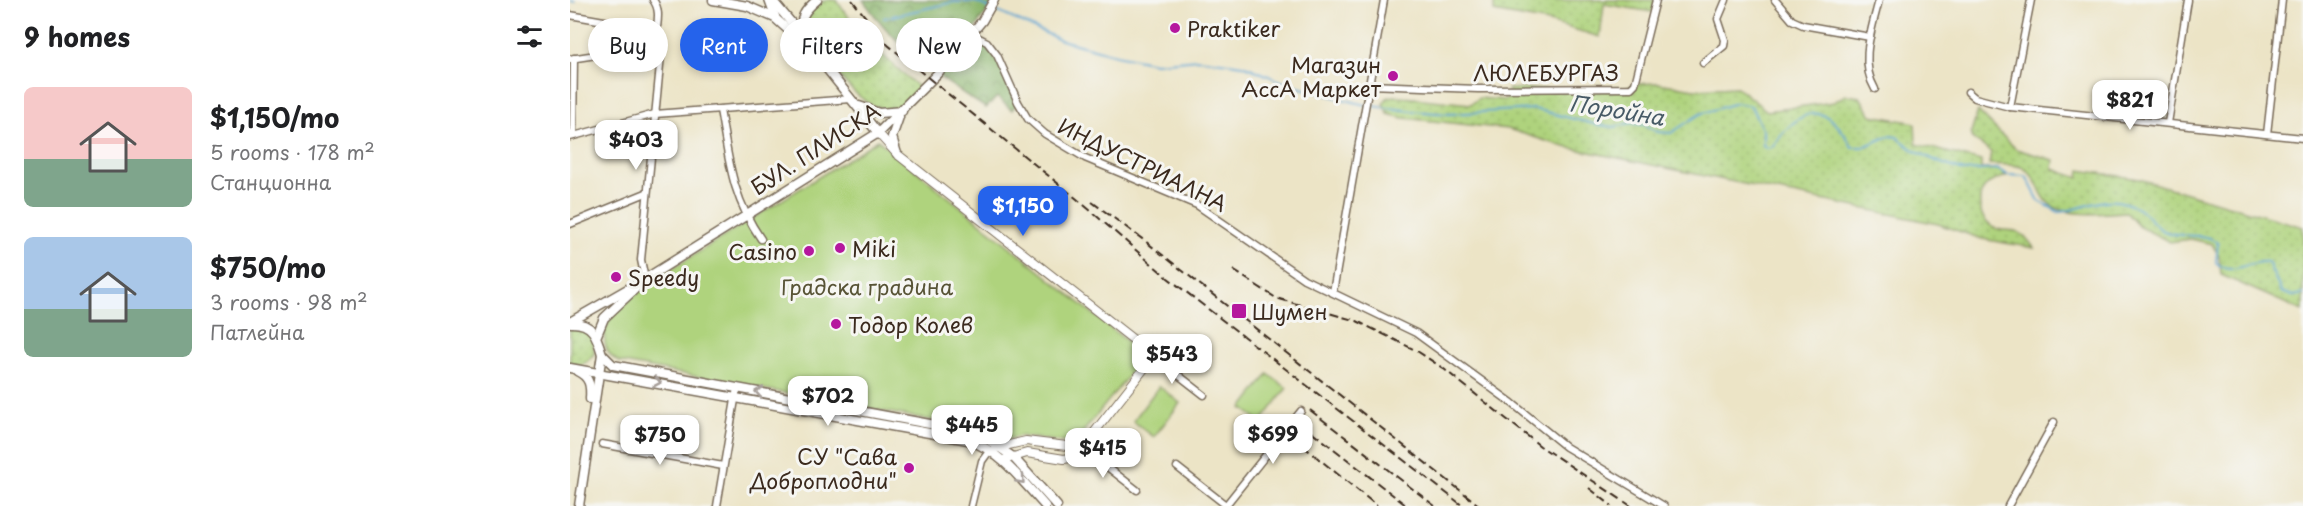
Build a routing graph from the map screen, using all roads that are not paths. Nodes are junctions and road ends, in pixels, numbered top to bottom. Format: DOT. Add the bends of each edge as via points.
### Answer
graph roads {
  1 [pos="713,0"];
  2 [pos="771,0"];
  3 [pos="817,0"];
  4 [pos="994,0"];
  5 [pos="1384,0"];
  6 [pos="1656,0"];
  7 [pos="1726,0"];
  8 [pos="1775,0"];
  9 [pos="1879,0"];
  10 [pos="2031,0"];
  11 [pos="2188,0"];
  12 [pos="2282,0"];
  13 [pos="654,1"];
  14 [pos="570,15"];
  15 [pos="588,18"];
  16 [pos="659,18"];
  17 [pos="786,18"];
  18 [pos="802,18"];
  19 [pos="776,19"];
  20 [pos="982,21"];
  21 [pos="780,23"];
  22 [pos="1870,37"];
  23 [pos="982,40"];
  24 [pos="588,56"];
  25 [pos="572,58"];
  26 [pos="1703,63"];
  27 [pos="659,72"];
  28 [pos="830,72"];
  29 [pos="937,72"];
  30 [pos="1369,84"];
  31 [pos="1875,89"];
  32 [pos="1968,92"];
  33 [pos="854,102"];
  34 [pos="2010,107"];
  35 [pos="720,110"];
  36 [pos="902,111"];
  37 [pos="655,114"];
  38 [pos="2168,123"];
  39 [pos="878,133"];
  40 [pos="2267,134"];
  41 [pos="571,137"];
  42 [pos="2303,138"];
  43 [pos="897,153"];
  44 [pos="646,193"];
  45 [pos="745,215"];
  46 [pos="570,224"];
  47 [pos="761,239"];
  48 [pos="645,279"];
  49 [pos="1333,292"];
  50 [pos="570,323"];
  51 [pos="597,335"];
  52 [pos="601,350"];
  53 [pos="1154,356"];
  54 [pos="570,368"];
  55 [pos="582,369"];
  56 [pos="600,372"];
  57 [pos="737,392"];
  58 [pos="1204,395"];
  59 [pos="1301,411"];
  60 [pos="2054,422"];
  61 [pos="588,441"];
  62 [pos="602,444"];
  63 [pos="1001,447"];
  64 [pos="1083,448"];
  65 [pos="990,450"];
  66 [pos="1013,457"];
  67 [pos="1003,460"];
  68 [pos="723,466"];
  69 [pos="1177,467"];
  70 [pos="1137,490"];
  71 [pos="1226,505"];
  72 [pos="582,506"];
  73 [pos="717,506"];
  74 [pos="971,506"];
  75 [pos="1045,506"];
  76 [pos="1057,506"];
  77 [pos="1664,506"];
  78 [pos="2008,506"];
  1 -- 19 [label="main road" via="747,6"];
  2 -- 17 [label="main road"];
  2 -- 19 [label="main road"];
  3 -- 18 [label="main road"];
  4 -- 20 [label="main road, БУЛ. ПЛИСКА"];
  5 -- 30 [label="street"];
  6 -- 30 [label="street, ЛЮЛЕБУРГАЗ" via="1631,88 1478,89"];
  7 -- 26 [label="street" via="1718,19 1724,46"];
  8 -- 22 [label="street" via="1792,20 1803,25"];
  9 -- 22 [label="street"];
  10 -- 34 [label="street"];
  11 -- 38 [label="street"];
  12 -- 40 [label="street"];
  13 -- 16 [label="street"];
  14 -- 15 [label="street"];
  19 -- 21 [label="main road"];
  22 -- 31 [label="street" via="1868,73"];
  23 -- 49 [label="street, ИНДУСТРИАЛНА" via="997,55 1028,119 1045,134 1085,159 1197,205 1290,271"];
  24 -- 25 [label="street"];
  25 -- 41 [label="street"];
  27 -- 37 [label="street"];
  28 -- 33 [label="main road"];
  29 -- 36 [label="main road, БУЛ. ПЛИСКА"];
  30 -- 49 [label="street"];
  32 -- 34 [label="street"];
  33 -- 35 [label="street"];
  33 -- 36 [label="main road" via="879,113"];
  33 -- 39 [label="main road"];
  34 -- 38 [label="street"];
  35 -- 37 [label="street"];
  35 -- 45 [label="street" via="732,177"];
  36 -- 39 [label="main road, БУЛ. ПЛИСКА"];
  36 -- 43 [label="main road" via="892,137"];
  37 -- 41 [label="street"];
  37 -- 44 [label="street"];
  38 -- 40 [label="street"];
  39 -- 43 [label="street"];
  39 -- 45 [label="main road, БУЛ. ПЛИСКА"];
  40 -- 42 [label="street"];
  43 -- 53 [label="street"];
  44 -- 46 [label="street"];
  44 -- 48 [label="street" via="641,260"];
  45 -- 47 [label="street"];
  45 -- 48 [label="main road, БУЛ. ПЛИСКА"];
  48 -- 50 [label="main road, БУЛ. ПЛИСКА"];
  48 -- 51 [label="main road, БУЛ. ПЛИСКА" via="604,318"];
  49 -- 77 [label="street, ИНДУСТРИАЛНА" via="1426,339 1566,447"];
  50 -- 51 [label="main road" via="584,324"];
  51 -- 52 [label="main road"];
  52 -- 55 [label="main road"];
  52 -- 56 [label="main road"];
  52 -- 57 [label="main road" via="613,365"];
  53 -- 58 [label="street"];
  53 -- 64 [label="street"];
  54 -- 55 [label="main road"];
  54 -- 61 [label="main road" via="587,377 591,387"];
  55 -- 56 [label="main road"];
  56 -- 57 [label="main road, one-way"];
  56 -- 61 [label="main road"];
  63 -- 57 [label="main road, one-way" via="972,431"];
  57 -- 65 [label="main road" via="968,440"];
  57 -- 68 [label="street"];
  59 -- 71 [label="street"];
  60 -- 78 [label="street"];
  61 -- 72 [label="main road"];
  62 -- 68 [label="street"];
  63 -- 64 [label="street" via="1026,441"];
  63 -- 65 [label="street"];
  63 -- 66 [label="main road"];
  64 -- 66 [label="street" via="1071,459 1027,453"];
  64 -- 70 [label="street"];
  65 -- 67 [label="main road"];
  65 -- 74 [label="street" via="982,461"];
  66 -- 67 [label="street"];
  66 -- 76 [label="main road"];
  67 -- 75 [label="main road, one-way"];
  68 -- 73 [label="street"];
  69 -- 71 [label="street"];
}
